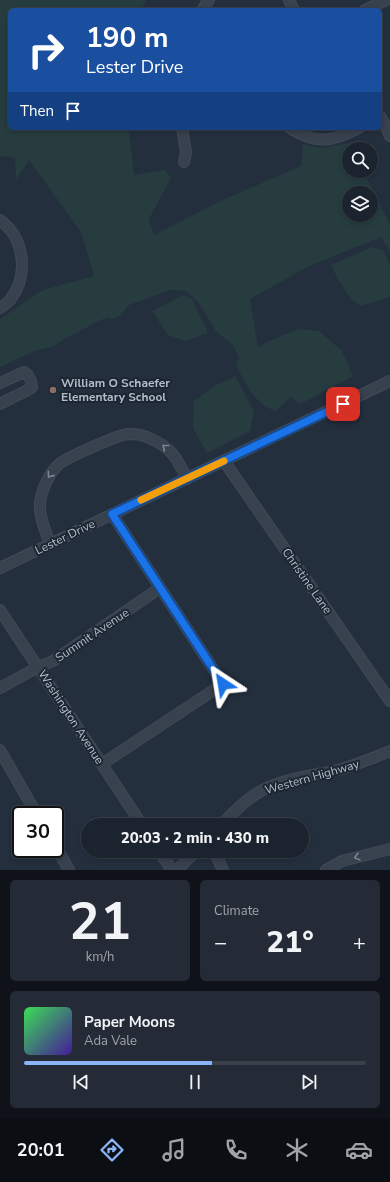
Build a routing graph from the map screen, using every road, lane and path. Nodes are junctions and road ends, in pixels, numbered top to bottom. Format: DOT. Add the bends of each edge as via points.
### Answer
graph roads {
  1 [pos="386,0"];
  2 [pos="369,8"];
  3 [pos="384,116"];
  4 [pos="182,130"];
  5 [pos="294,130"];
  6 [pos="355,130"];
  7 [pos="390,136"];
  8 [pos="184,162"];
  9 [pos="0,220"];
  10 [pos="0,308"];
  11 [pos="390,381"];
  12 [pos="0,383"];
  13 [pos="0,404"];
  14 [pos="224,461"];
  15 [pos="188,479"];
  16 [pos="112,514"];
  17 [pos="50,544"];
  18 [pos="0,568"];
  19 [pos="160,588"];
  20 [pos="0,610"];
  21 [pos="38,667"];
  22 [pos="0,688"];
  23 [pos="390,701"];
  24 [pos="0,750"];
  25 [pos="390,750"];
  26 [pos="102,764"];
  27 [pos="32,806"];
  28 [pos="137,818"];
  29 [pos="228,818"];
  30 [pos="390,849"];
  31 [pos="62,858"];
  32 [pos="164,858"];
  33 [pos="189,858"];
  34 [pos="217,858"];
  35 [pos="69,870"];
  36 [pos="172,870"];
  37 [pos="177,870"];
  38 [pos="223,870"];
  39 [pos="326,870"];
  1 -- 2 [label="street"];
  3 -- 7 [label="street"];
  4 -- 8 [label="street" via="186,152"];
  5 -- 6 [label="street" via="310,138 327,140"];
  9 -- 10 [label="street" via="7,225 19,243 23,264 18,286"];
  11 -- 14 [label="street, Lester Drive"];
  12 -- 13 [label="street" via="24,372 32,384 32,388"];
  14 -- 15 [label="street, Lester Drive"];
  14 -- 23 [label="street, Christine Lane"];
  15 -- 16 [label="street, Lester Drive"];
  15 -- 17 [label="street, one-way" via="176,457 164,445 147,437 127,434 81,452 59,464 47,478 40,498 41,519"];
  16 -- 17 [label="street, Lester Drive"];
  16 -- 19 [label="street"];
  17 -- 18 [label="street, Lester Drive"];
  19 -- 21 [label="street, Summit Avenue" via="53,661"];
  19 -- 26 [label="street" via="223,684"];
  20 -- 21 [label="street, Washington Avenue"];
  21 -- 22 [label="street, Summit Avenue"];
  21 -- 26 [label="street, Washington Avenue"];
  24 -- 27 [label="street"];
  25 -- 29 [label="street, Western Highway" via="368,761 272,786 253,795"];
  26 -- 28 [label="street, Washington Avenue"];
  30 -- 39 [label="street, one-way" via="342,861"];
  31 -- 35 [label="street"];
  32 -- 36 [label="street"];
  33 -- 37 [label="street"];
  34 -- 38 [label="street"];
}
